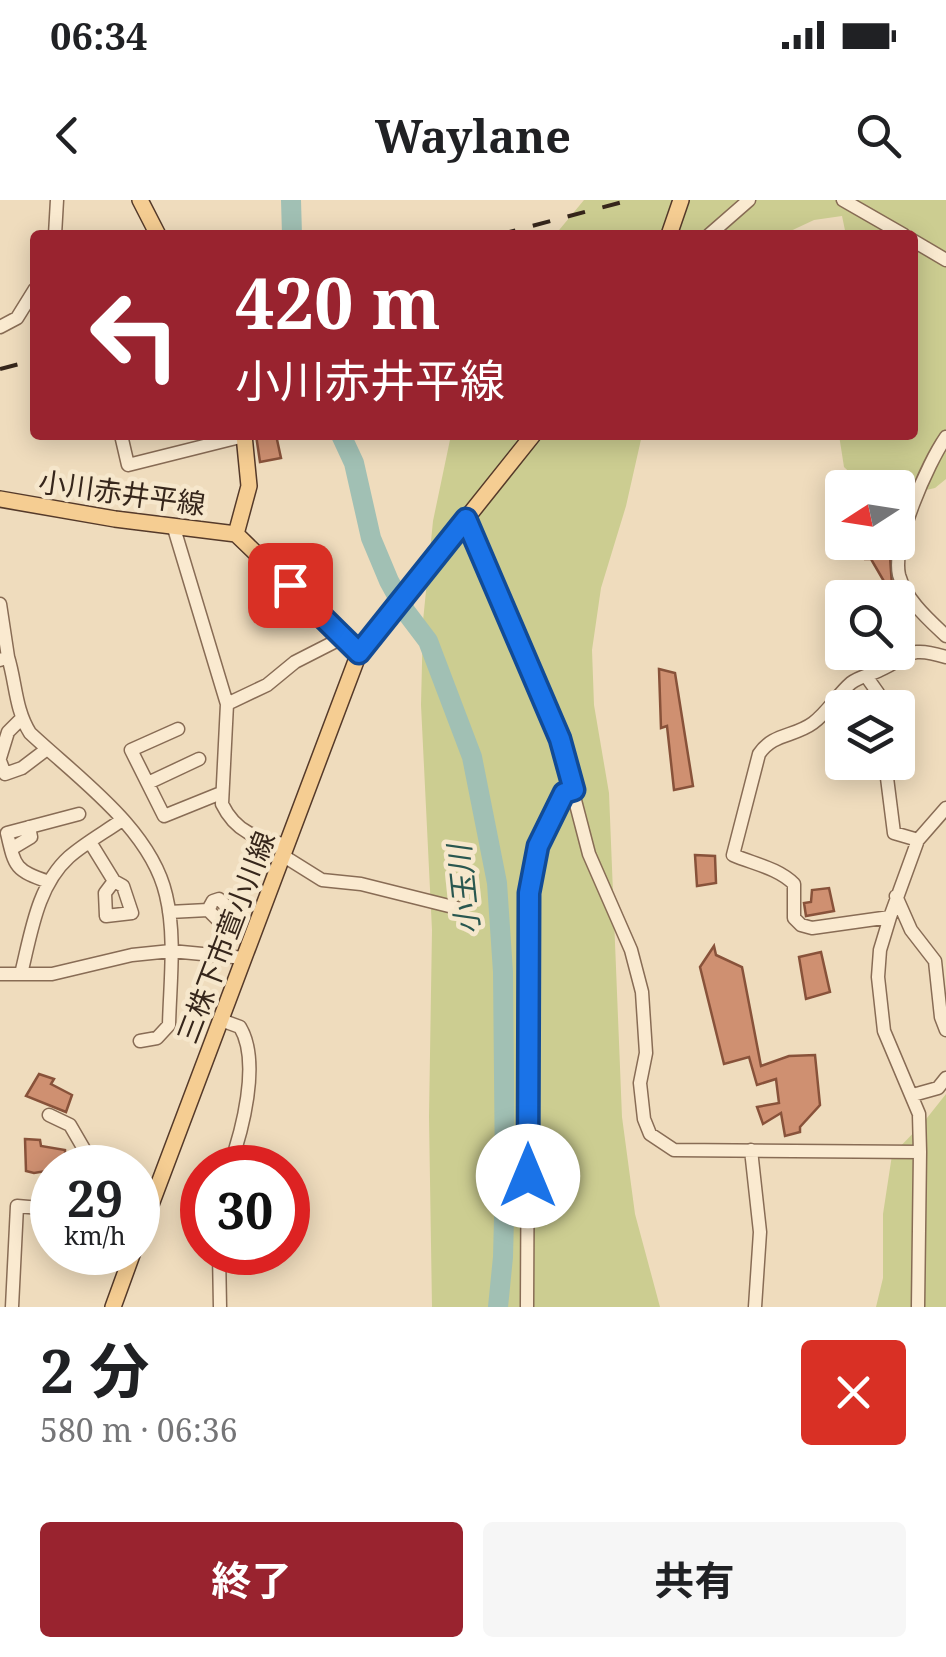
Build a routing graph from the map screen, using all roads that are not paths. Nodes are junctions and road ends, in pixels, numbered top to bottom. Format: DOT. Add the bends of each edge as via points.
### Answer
graph roads {
  1 [pos="57,200"];
  2 [pos="140,200"];
  3 [pos="681,200"];
  4 [pos="749,200"];
  5 [pos="843,200"];
  6 [pos="55,230"];
  7 [pos="155,230"];
  8 [pos="671,230"];
  9 [pos="716,230"];
  10 [pos="895,230"];
  11 [pos="918,244"];
  12 [pos="946,260"];
  13 [pos="30,297"];
  14 [pos="0,327"];
  15 [pos="946,437"];
  16 [pos="122,440"];
  17 [pos="225,440"];
  18 [pos="244,440"];
  19 [pos="529,440"];
  20 [pos="0,499"];
  21 [pos="466,519"];
  22 [pos="172,525"];
  23 [pos="236,534"];
  24 [pos="0,604"];
  25 [pos="946,636"];
  26 [pos="344,637"];
  27 [pos="359,653"];
  28 [pos="946,657"];
  29 [pos="4,658"];
  30 [pos="866,676"];
  31 [pos="875,690"];
  32 [pos="227,704"];
  33 [pos="20,719"];
  34 [pos="178,729"];
  35 [pos="47,750"];
  36 [pos="1,755"];
  37 [pos="200,759"];
  38 [pos="888,780"];
  39 [pos="148,784"];
  40 [pos="574,790"];
  41 [pos="222,793"];
  42 [pos="946,808"];
  43 [pos="79,814"];
  44 [pos="122,820"];
  45 [pos="918,840"];
  46 [pos="90,842"];
  47 [pos="284,850"];
  48 [pos="114,881"];
  49 [pos="49,882"];
  50 [pos="896,896"];
  51 [pos="457,908"];
  52 [pos="208,910"];
  53 [pos="169,912"];
  54 [pos="890,917"];
  55 [pos="170,952"];
  56 [pos="244,958"];
  57 [pos="0,974"];
  58 [pos="21,974"];
  59 [pos="220,1020"];
  60 [pos="946,1030"];
  61 [pos="140,1041"];
  62 [pos="943,1088"];
  63 [pos="912,1095"];
  64 [pos="49,1116"];
  65 [pos="82,1145"];
  66 [pos="237,1145"];
  67 [pos="751,1150"];
  68 [pos="920,1152"];
  69 [pos="160,1164"];
  70 [pos="30,1207"];
  71 [pos="124,1275"];
  72 [pos="219,1275"];
  73 [pos="12,1307"];
  74 [pos="112,1307"];
  75 [pos="220,1307"];
  76 [pos="527,1307"];
  77 [pos="755,1307"];
  78 [pos="918,1307"];
  1 -- 6 [label="street"];
  2 -- 7 [label="main road"];
  3 -- 8 [label="main road"];
  4 -- 9 [label="street"];
  5 -- 10 [label="street"];
  11 -- 12 [label="street"];
  13 -- 14 [label="street" via="17,318"];
  15 -- 25 [label="street" via="909,517 898,570 907,596"];
  16 -- 17 [label="street" via="128,465"];
  18 -- 23 [label="main road" via="249,486"];
  19 -- 21 [label="main road"];
  20 -- 22 [label="main road, 小川赤井平線"];
  21 -- 27 [label="main road"];
  21 -- 40 [label="street" via="560,739"];
  22 -- 23 [label="main road, 小川赤井平線"];
  22 -- 32 [label="street"];
  23 -- 26 [label="main road"];
  24 -- 29 [label="street"];
  26 -- 27 [label="main road"];
  26 -- 32 [label="street"];
  27 -- 47 [label="main road, 三株下市萱小川線"];
  28 -- 30 [label="street" via="905,654"];
  29 -- 33 [label="street" via="16,681"];
  30 -- 31 [label="street"];
  30 -- 54 [label="street" via="809,727 778,736 759,754 734,854 790,879 794,918 801,925"];
  32 -- 41 [label="street"];
  33 -- 35 [label="street"];
  33 -- 36 [label="street"];
  34 -- 39 [label="street" via="131,750"];
  35 -- 36 [label="street" via="22,767"];
  35 -- 44 [label="street"];
  37 -- 39 [label="street"];
  38 -- 45 [label="street" via="894,833"];
  39 -- 41 [label="street" via="164,816"];
  40 -- 67 [label="street" via="589,854 642,992 646,1053 640,1083 650,1134 674,1150"];
  40 -- 76 [label="street" via="564,793 538,846 529,893"];
  41 -- 47 [label="street" via="240,829"];
  42 -- 45 [label="street"];
  43 -- 49 [label="street" via="30,827 32,837 11,849 21,872"];
  44 -- 46 [label="street"];
  44 -- 53 [label="street" via="155,862"];
  45 -- 50 [label="street"];
  46 -- 48 [label="street"];
  46 -- 49 [label="street"];
  47 -- 51 [label="street" via="322,880"];
  47 -- 56 [label="main road, 三株下市萱小川線"];
  49 -- 58 [label="street"];
  50 -- 54 [label="street"];
  50 -- 60 [label="street" via="935,961"];
  52 -- 53 [label="street"];
  53 -- 55 [label="street"];
  54 -- 63 [label="street" via="878,978 884,1031"];
  55 -- 56 [label="street"];
  55 -- 58 [label="street"];
  55 -- 61 [label="street" via="169,1025 157,1038"];
  56 -- 59 [label="main road, 三株下市萱小川線"];
  57 -- 58 [label="street"];
  59 -- 66 [label="street" via="240,1027 247,1046 247,1108"];
  59 -- 69 [label="main road, 三株下市萱小川線"];
  62 -- 63 [label="street"];
  63 -- 68 [label="street"];
  64 -- 65 [label="street" via="70,1125"];
  67 -- 68 [label="street"];
  67 -- 77 [label="street" via="760,1232"];
  68 -- 78 [label="street"];
  70 -- 73 [label="street" via="17,1206"];
  71 -- 74 [label="main road"];
  72 -- 75 [label="street"];
}
